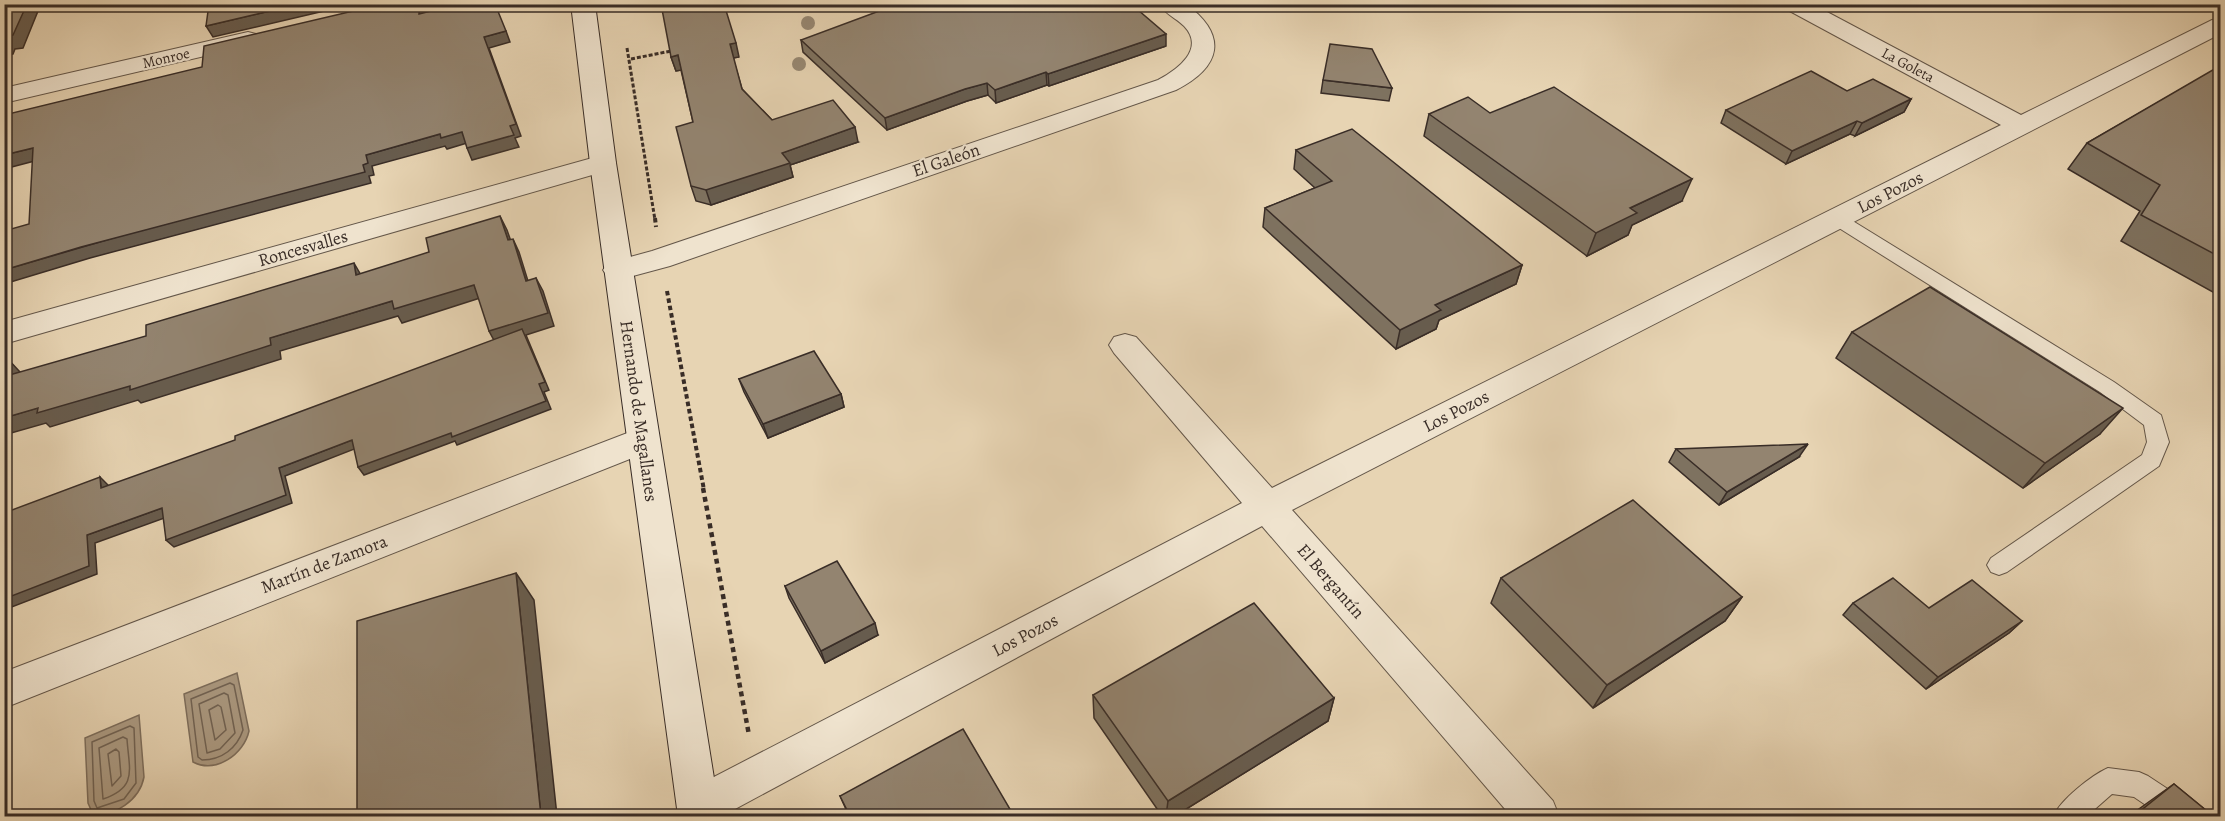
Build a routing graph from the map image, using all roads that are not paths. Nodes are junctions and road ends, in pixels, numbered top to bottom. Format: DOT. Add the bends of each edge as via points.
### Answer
graph roads {
  1 [pos="583,4"];
  2 [pos="1170,4"];
  3 [pos="1794,4"];
  4 [pos="2220,26"];
  5 [pos="271,34"];
  6 [pos="4,96"];
  7 [pos="2022,126"];
  8 [pos="603,163"];
  9 [pos="1837,219"];
  10 [pos="618,270"];
  11 [pos="4,333"];
  12 [pos="1125,345"];
  13 [pos="643,440"];
  14 [pos="1266,507"];
  15 [pos="1999,565"];
  16 [pos="4,690"];
  17 [pos="698,812"];
  18 [pos="1538,816"];
  19 [pos="2067,816"];
  20 [pos="2185,816"];
  1 -- 8 [label="street, Hernando de Magallanes"];
  2 -- 10 [label="street, El Galeón" via="1200,30 1203,51 1190,71 1167,85"];
  3 -- 7 [label="street, La Goleta"];
  4 -- 7 [label="street, Los Pozos"];
  5 -- 6 [label="street, Monroe"];
  7 -- 9 [label="street, Los Pozos"];
  8 -- 10 [label="street, Hernando de Magallanes"];
  8 -- 11 [label="street, Roncesvalles"];
  9 -- 14 [label="street, Los Pozos"];
  9 -- 15 [label="lane" via="2107,387 2154,421 2158,442 2151,460"];
  10 -- 13 [label="street, Hernando de Magallanes"];
  12 -- 14 [label="street, El Bergantín"];
  13 -- 16 [label="street, Martín de Zamora"];
  13 -- 17 [label="street, Hernando de Magallanes"];
  14 -- 17 [label="street, Los Pozos"];
  14 -- 18 [label="street, El Bergantín"];
  19 -- 20 [label="lane" via="2109,781 2139,785"];
}
